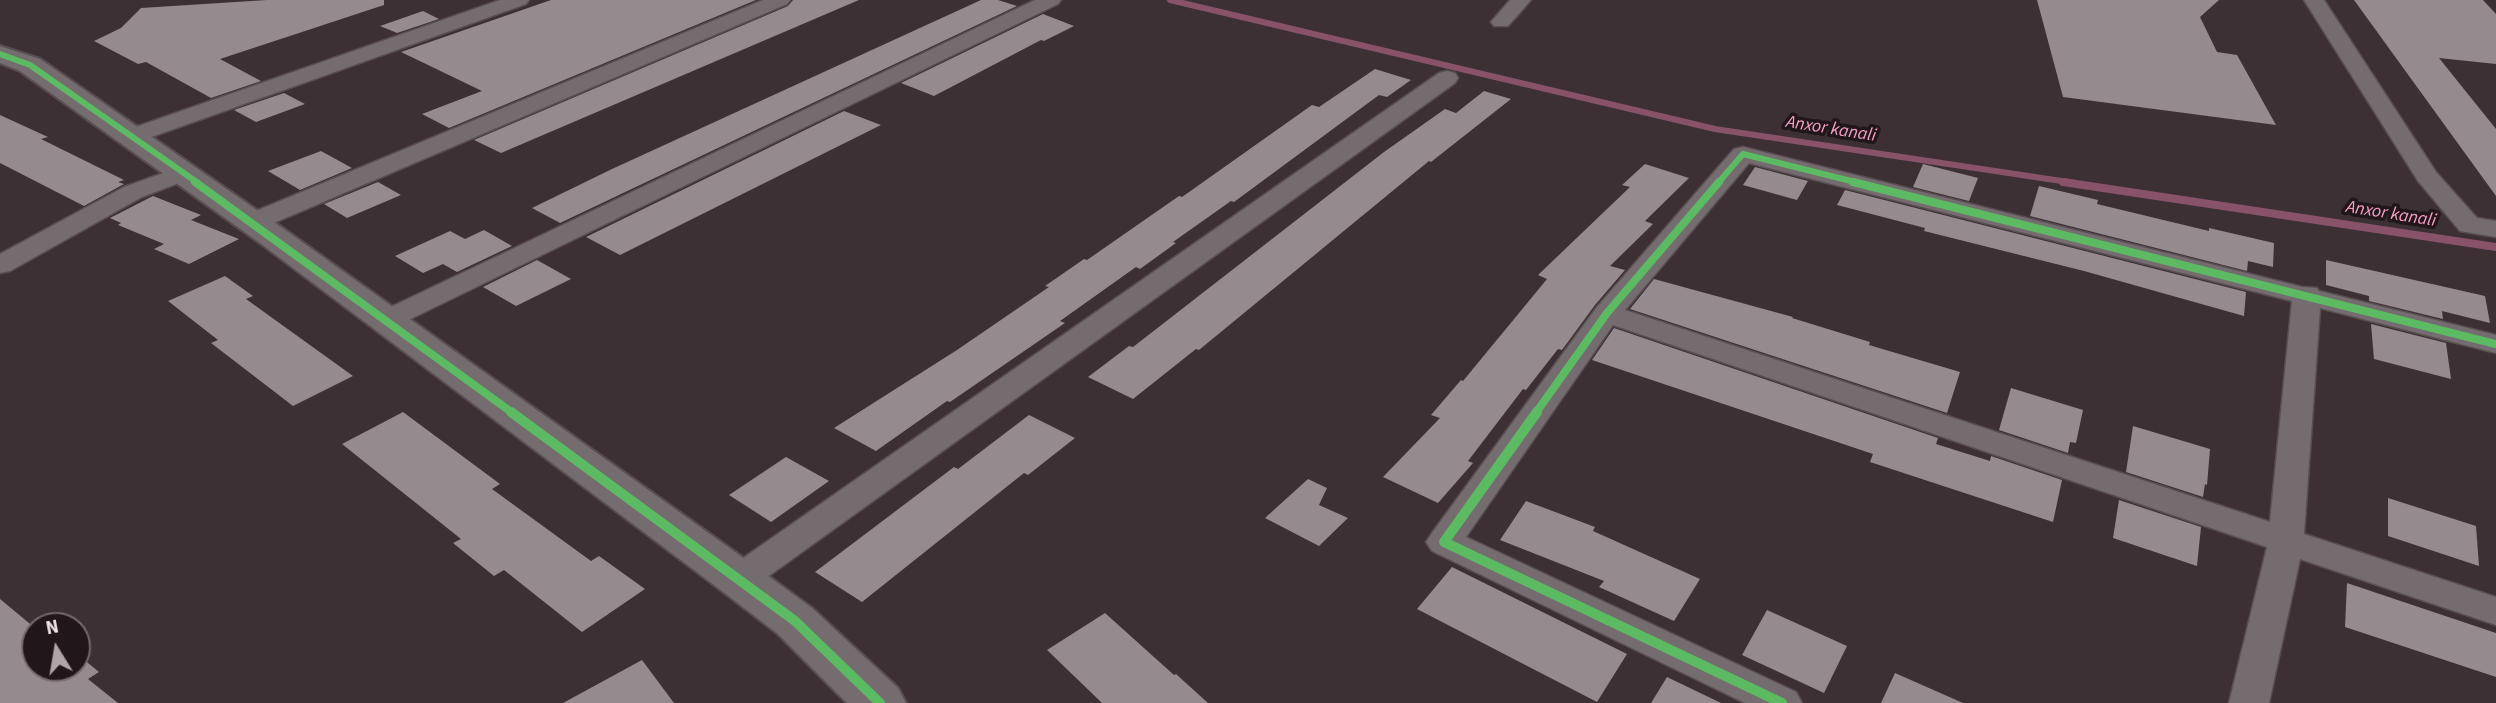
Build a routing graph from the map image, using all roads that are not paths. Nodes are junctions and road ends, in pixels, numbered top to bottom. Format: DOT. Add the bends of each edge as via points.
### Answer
graph roads {
  1 [pos="519,0"];
  2 [pos="780,0"];
  3 [pos="1051,0"];
  4 [pos="1521,0"];
  5 [pos="2314,0"];
  6 [pos="1501,22"];
  7 [pos="0,54"];
  8 [pos="1447,78"];
  9 [pos="132,136"];
  10 [pos="183,173"];
  11 [pos="253,222"];
  12 [pos="2496,229"];
  13 [pos="0,265"];
  14 [pos="2307,294"];
  15 [pos="1606,313"];
  16 [pos="386,320"];
  17 [pos="2496,344"];
  18 [pos="2286,542"];
  19 [pos="739,579"];
  20 [pos="2496,611"];
  21 [pos="880,703"];
  22 [pos="1782,703"];
  23 [pos="2249,703"];
  1 -- 9 [label="street"];
  2 -- 11 [label="street"];
  3 -- 16 [label="street"];
  4 -- 6 [label="street"];
  5 -- 12 [label="street" via="2427,176 2469,225"];
  7 -- 9 [label="street" via="30,65"];
  8 -- 19 [label="street"];
  9 -- 10 [label="street"];
  10 -- 11 [label="street"];
  10 -- 13 [label="street" via="133,192"];
  11 -- 16 [label="street"];
  14 -- 15 [label="street" via="1743,154"];
  14 -- 17 [label="street"];
  14 -- 18 [label="street"];
  15 -- 18 [label="street"];
  15 -- 22 [label="street" via="1444,542"];
  16 -- 19 [label="street"];
  18 -- 20 [label="street"];
  18 -- 23 [label="street"];
  19 -- 21 [label="street" via="795,621"];
}
